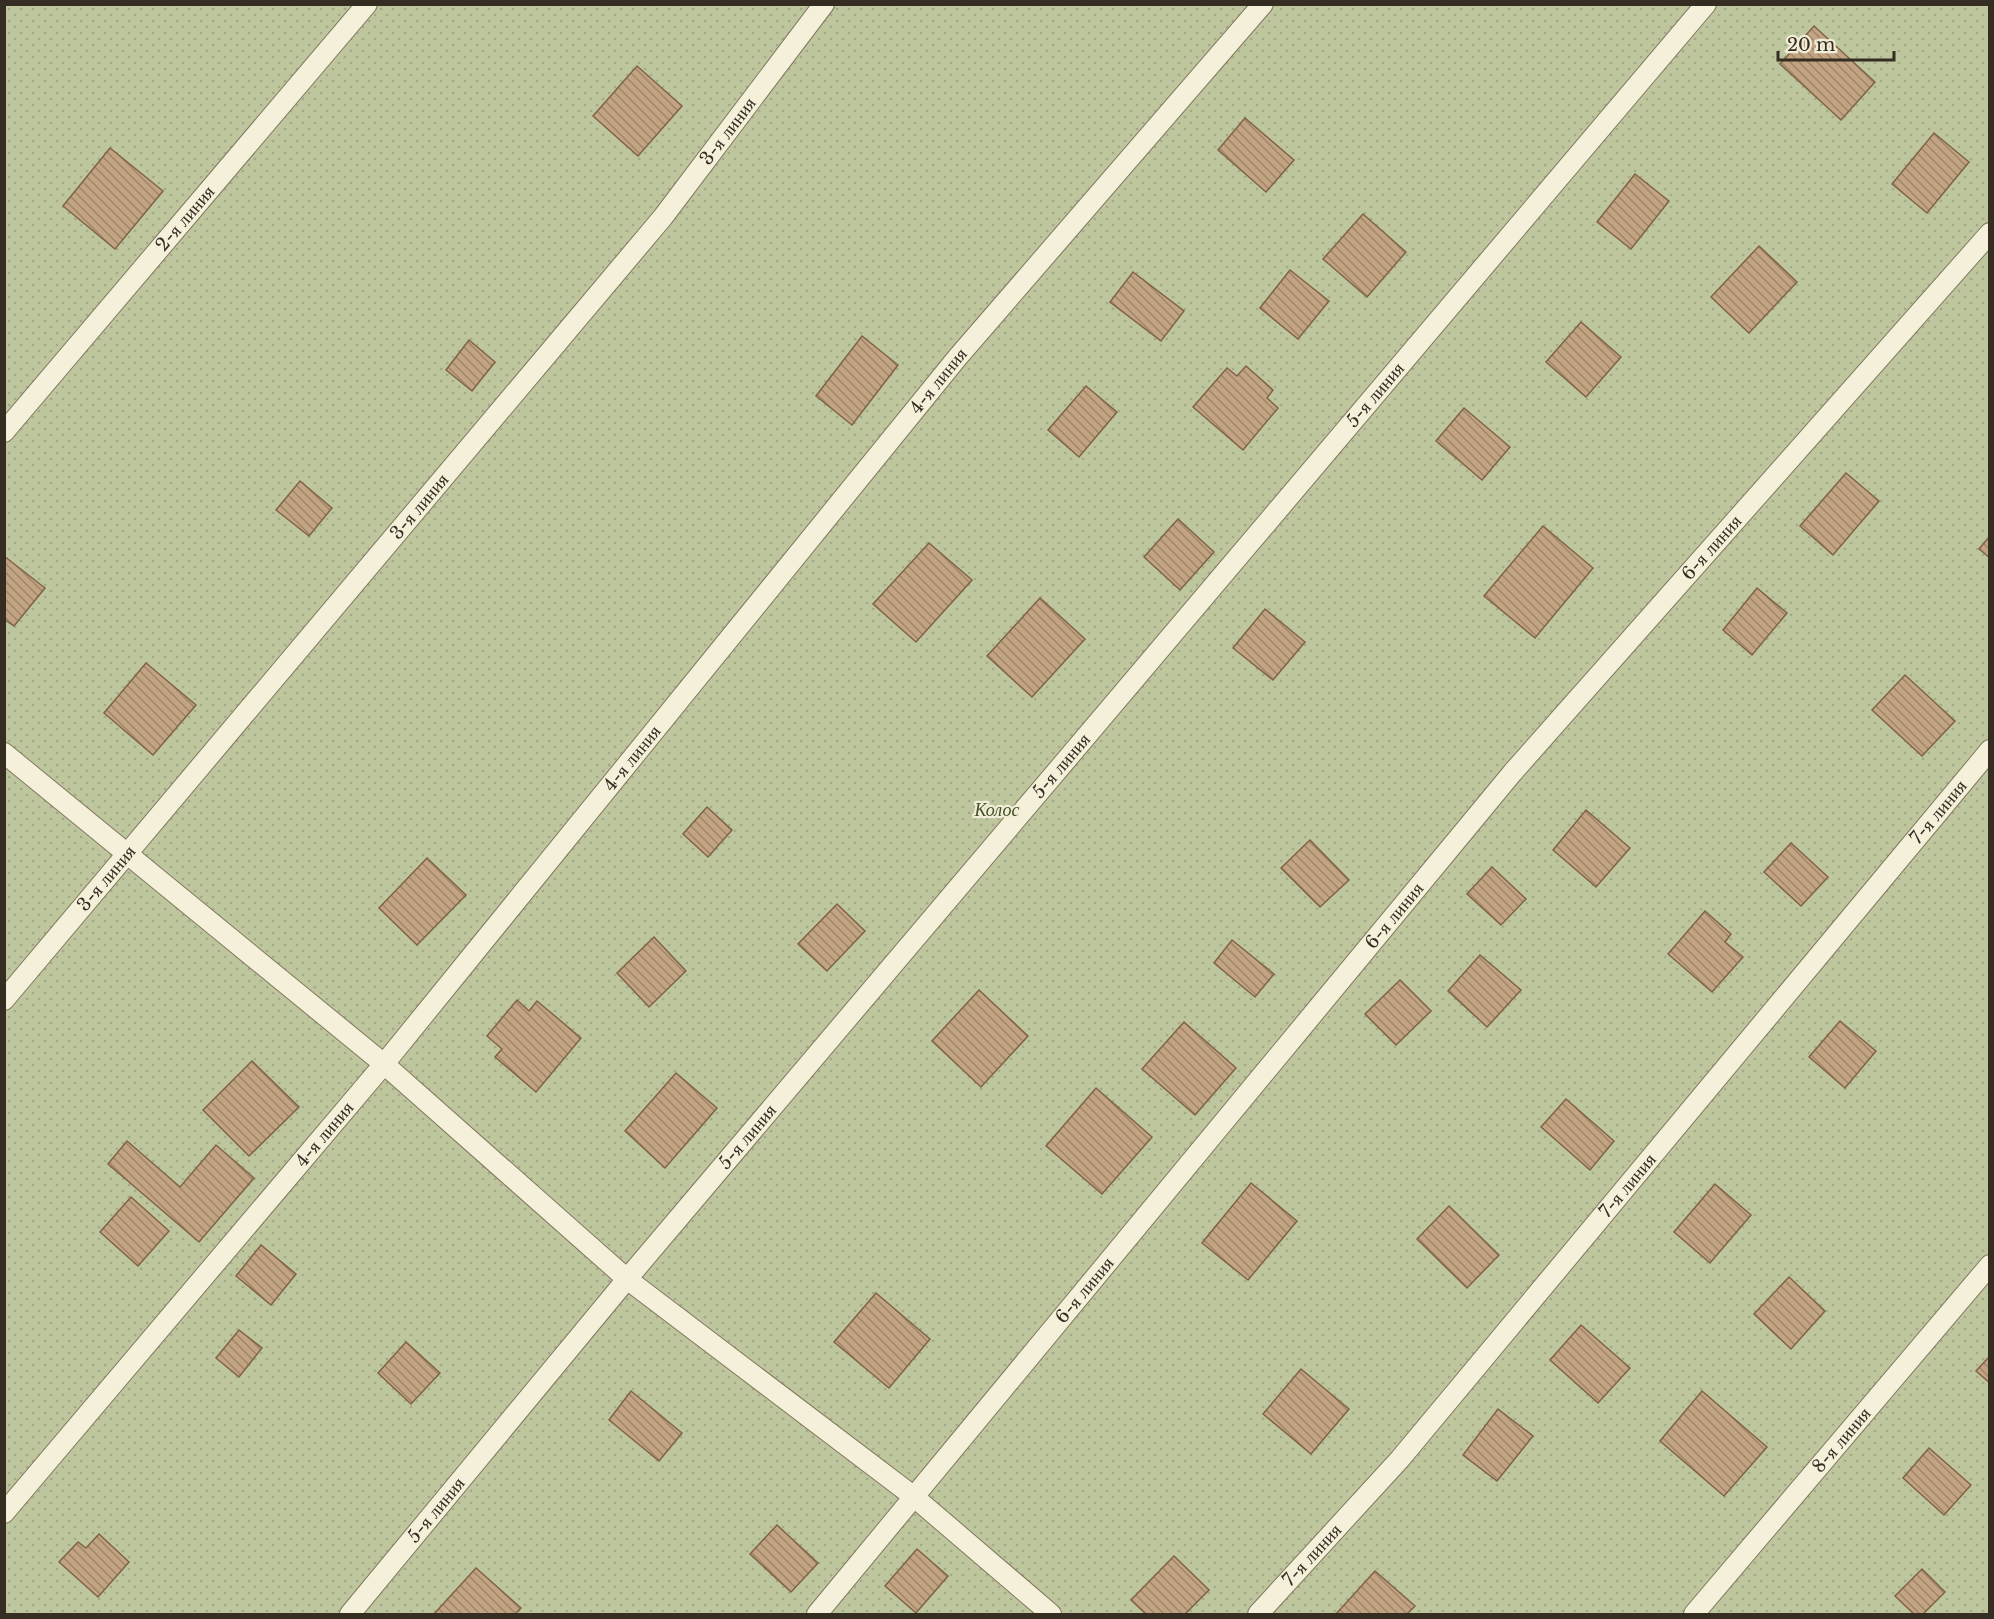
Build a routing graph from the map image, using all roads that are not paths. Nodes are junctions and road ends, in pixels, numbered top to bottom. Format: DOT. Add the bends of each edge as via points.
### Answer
graph roads {
  1 [pos="367,4"];
  2 [pos="824,4"];
  3 [pos="1263,4"];
  4 [pos="1706,4"];
  5 [pos="1989,233"];
  6 [pos="4,432"];
  7 [pos="1989,750"];
  8 [pos="4,753"];
  9 [pos="128,853"];
  10 [pos="4,1000"];
  11 [pos="384,1064"];
  12 [pos="1989,1265"];
  13 [pos="627,1279"];
  14 [pos="913,1496"];
  15 [pos="4,1513"];
  16 [pos="350,1614"];
  17 [pos="818,1614"];
  18 [pos="1051,1614"];
  19 [pos="1258,1614"];
  20 [pos="1694,1614"];
  1 -- 6 [label="lane, 2-я линия"];
  2 -- 9 [label="lane, 3-я линия" via="663,217"];
  3 -- 11 [label="lane, 4-я линия" via="957,358"];
  4 -- 13 [label="lane, 5-я линия"];
  5 -- 14 [label="lane, 6-я линия" via="1513,772"];
  7 -- 19 [label="lane, 7-я линия" via="1400,1459"];
  8 -- 9 [label="lane"];
  9 -- 10 [label="lane, 3-я линия"];
  9 -- 11 [label="lane"];
  11 -- 13 [label="lane"];
  11 -- 15 [label="lane, 4-я линия"];
  12 -- 20 [label="lane, 8-я линия"];
  13 -- 14 [label="lane"];
  13 -- 16 [label="lane, 5-я линия"];
  14 -- 17 [label="lane, 6-я линия"];
  14 -- 18 [label="lane"];
}
